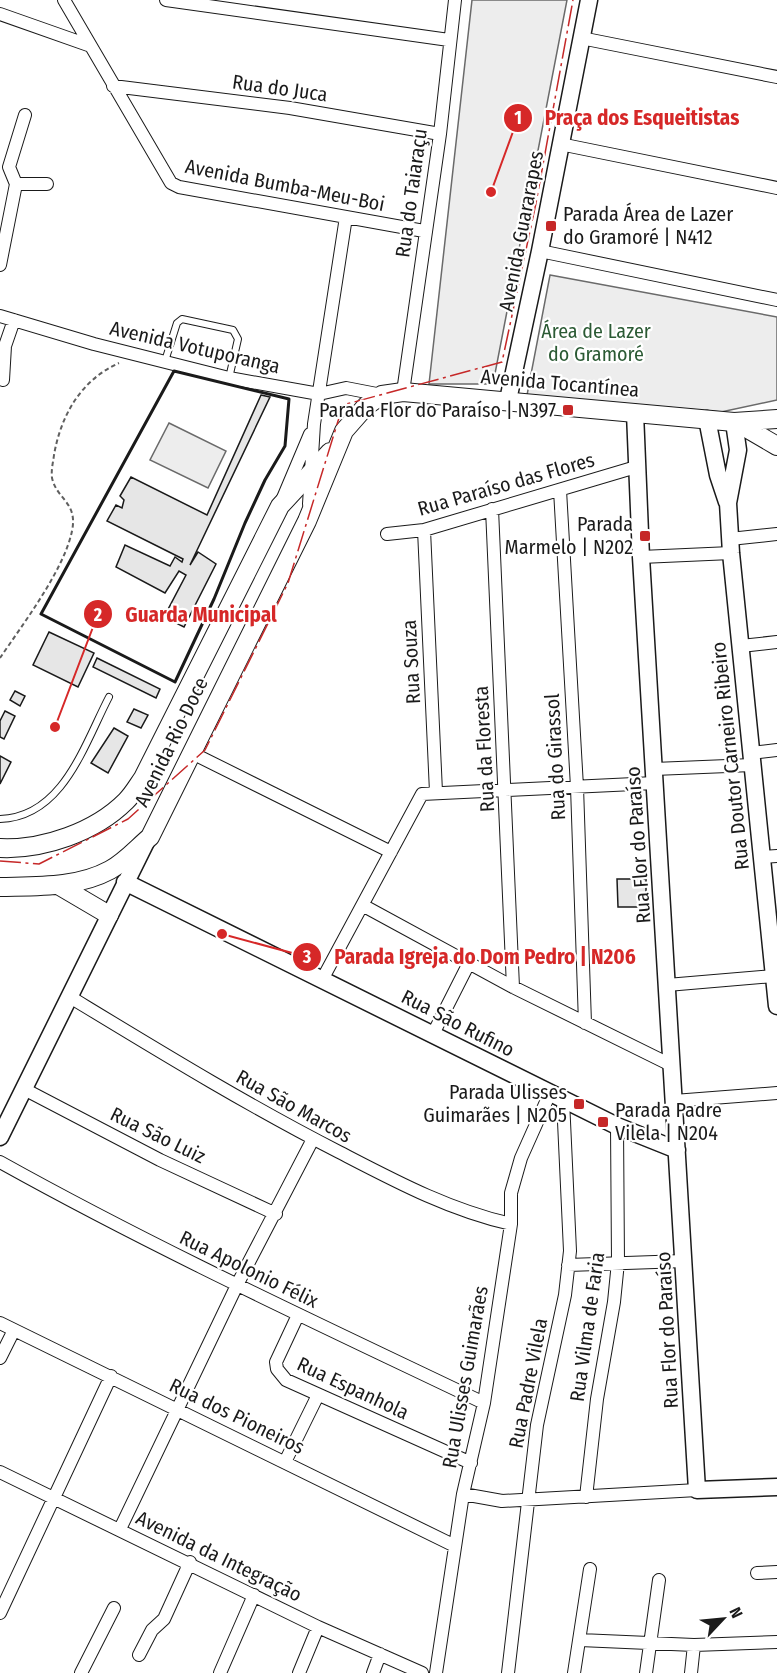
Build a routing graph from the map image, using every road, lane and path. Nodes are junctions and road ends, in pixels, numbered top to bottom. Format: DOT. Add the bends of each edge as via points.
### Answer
graph roads {
  1 [pos="64,0"];
  2 [pos="166,0"];
  3 [pos="455,0"];
  4 [pos="589,0"];
  5 [pos="0,14"];
  6 [pos="581,38"];
  7 [pos="449,40"];
  8 [pos="88,45"];
  9 [pos="777,77"];
  10 [pos="113,86"];
  11 [pos="25,115"];
  12 [pos="440,134"];
  13 [pos="560,144"];
  14 [pos="5,166"];
  15 [pos="16,184"];
  16 [pos="47,184"];
  17 [pos="777,188"];
  18 [pos="345,217"];
  19 [pos="424,231"];
  20 [pos="540,251"];
  21 [pos="0,265"];
  22 [pos="777,300"];
  23 [pos="0,316"];
  24 [pos="14,320"];
  25 [pos="3,345"];
  26 [pos="138,354"];
  27 [pos="165,361"];
  28 [pos="229,378"];
  29 [pos="3,380"];
  30 [pos="403,392"];
  31 [pos="319,394"];
  32 [pos="382,395"];
  33 [pos="507,400"];
  34 [pos="635,413"];
  35 [pos="707,419"];
  36 [pos="777,419"];
  37 [pos="734,422"];
  38 [pos="314,424"];
  39 [pos="339,441"];
  40 [pos="777,446"];
  41 [pos="636,467"];
  42 [pos="312,472"];
  43 [pos="560,490"];
  44 [pos="728,502"];
  45 [pos="280,506"];
  46 [pos="492,509"];
  47 [pos="307,521"];
  48 [pos="424,530"];
  49 [pos="387,534"];
  50 [pos="777,534"];
  51 [pos="730,546"];
  52 [pos="640,557"];
  53 [pos="777,642"];
  54 [pos="741,646"];
  55 [pos="0,658"];
  56 [pos="109,697"];
  57 [pos="777,750"];
  58 [pos="190,752"];
  59 [pos="752,759"];
  60 [pos="654,776"];
  61 [pos="577,787"];
  62 [pos="506,791"];
  63 [pos="431,793"];
  64 [pos="0,819"];
  65 [pos="150,837"];
  66 [pos="0,848"];
  67 [pos="391,852"];
  68 [pos="769,856"];
  69 [pos="125,882"];
  70 [pos="58,885"];
  71 [pos="0,887"];
  72 [pos="364,906"];
  73 [pos="109,915"];
  74 [pos="469,963"];
  75 [pos="775,971"];
  76 [pos="323,978"];
  77 [pos="667,985"];
  78 [pos="513,987"];
  79 [pos="70,997"];
  80 [pos="777,1006"];
  81 [pos="585,1023"];
  82 [pos="433,1034"];
  83 [pos="673,1065"];
  84 [pos="24,1089"];
  85 [pos="777,1093"];
  86 [pos="556,1096"];
  87 [pos="674,1101"];
  88 [pos="617,1126"];
  89 [pos="0,1137"];
  90 [pos="313,1139"];
  91 [pos="677,1150"];
  92 [pos="0,1162"];
  93 [pos="276,1214"];
  94 [pos="511,1224"];
  95 [pos="684,1261"];
  96 [pos="618,1263"];
  97 [pos="568,1265"];
  98 [pos="238,1283"];
  99 [pos="298,1316"];
  100 [pos="0,1323"];
  101 [pos="14,1330"];
  102 [pos="0,1358"];
  103 [pos="111,1376"];
  104 [pos="318,1395"];
  105 [pos="484,1403"];
  106 [pos="178,1409"];
  107 [pos="285,1462"];
  108 [pos="471,1463"];
  109 [pos="0,1472"];
  110 [pos="777,1487"];
  111 [pos="697,1490"];
  112 [pos="463,1494"];
  113 [pos="586,1497"];
  114 [pos="55,1500"];
  115 [pos="529,1500"];
  116 [pos="120,1529"];
  117 [pos="455,1546"];
  118 [pos="190,1562"];
  119 [pos="590,1569"];
  120 [pos="777,1572"];
  121 [pos="757,1573"];
  122 [pos="659,1580"];
  123 [pos="254,1595"];
  124 [pos="114,1608"];
  125 [pos="0,1613"];
  126 [pos="318,1627"];
  127 [pos="580,1640"];
  128 [pos="777,1642"];
  129 [pos="650,1643"];
  130 [pos="694,1645"];
  131 [pos="381,1654"];
  132 [pos="139,1655"];
  133 [pos="81,1673"];
  134 [pos="220,1673"];
  135 [pos="299,1673"];
  136 [pos="373,1673"];
  137 [pos="422,1673"];
  138 [pos="436,1673"];
  139 [pos="508,1673"];
  140 [pos="574,1673"];
  141 [pos="646,1673"];
  142 [pos="691,1673"];
  1 -- 8 [label="street, Avenida Bumba-Meu-Boi"];
  2 -- 7 [label="street"];
  3 -- 7 [label="street, Rua do Taiaraçu"];
  4 -- 6 [label="street, Avenida Guararapes"];
  5 -- 8 [label="street"];
  6 -- 9 [label="street"];
  6 -- 13 [label="street, Avenida Guararapes"];
  7 -- 12 [label="street, Rua do Taiaraçu"];
  8 -- 10 [label="street, Avenida Bumba-Meu-Boi"];
  10 -- 12 [label="street, Rua do Juca" via="290,108"];
  10 -- 18 [label="street, Avenida Bumba-Meu-Boi" via="171,183"];
  11 -- 14 [label="street"];
  12 -- 19 [label="street, Rua do Taiaraçu"];
  13 -- 17 [label="street"];
  13 -- 20 [label="street, Avenida Guararapes"];
  14 -- 15 [label="street"];
  15 -- 16 [label="street"];
  15 -- 21 [label="street"];
  18 -- 19 [label="street, Avenida Bumba-Meu-Boi"];
  18 -- 31 [label="street, Avenida Rio Doce"];
  19 -- 30 [label="street, Rua do Taiaraçu"];
  20 -- 22 [label="street"];
  20 -- 33 [label="street, Avenida Guararapes"];
  23 -- 24 [label="street, Avenida Votuporanga"];
  24 -- 25 [label="street"];
  24 -- 26 [label="street, Avenida Votuporanga"];
  25 -- 29 [label="street"];
  26 -- 27 [label="street, Avenida Votuporanga"];
  26 -- 55 [label="path" via="104,369 77,395 67,411 57,438 52,476 74,516 69,543"];
  27 -- 28 [label="street, Avenida Votuporanga"];
  27 -- 28 [label="lane" via="177,323 182,319 233,330 238,339"];
  28 -- 31 [label="street, Avenida Votuporanga"];
  30 -- 32 [label="main road, Avenida Tocantínea"];
  30 -- 33 [label="main road, Avenida Tocantínea"];
  31 -- 32 [label="street, Avenida Votuporanga" via="346,388"];
  31 -- 38 [label="street, Avenida Rio Doce"];
  32 -- 39 [label="main road, Avenida Rio Doce" via="353,418"];
  33 -- 34 [label="main road, Avenida Tocantínea"];
  34 -- 35 [label="main road, Avenida Tocantínea"];
  34 -- 41 [label="street, Rua Flor do Paraíso"];
  35 -- 37 [label="main road, Avenida Tocantínea"];
  35 -- 44 [label="street, Rua Doutor Carneiro Ribeiro" via="718,476"];
  36 -- 37 [label="main road, Avenida Tocantínea"];
  37 -- 40 [label="main road, Avenida Tocantínea"];
  37 -- 44 [label="street, Rua Doutor Carneiro Ribeiro" via="738,455"];
  38 -- 42 [label="street, Avenida Rio Doce"];
  38 -- 45 [label="street, Avenida Rio Doce"];
  39 -- 42 [label="main road, Avenida Rio Doce"];
  39 -- 47 [label="main road, Avenida Rio Doce"];
  41 -- 43 [label="street, Rua Paraíso das Flores"];
  41 -- 52 [label="street, Rua Flor do Paraíso"];
  42 -- 45 [label="main road, Avenida Rio Doce"];
  42 -- 47 [label="street, Avenida Rio Doce"];
  43 -- 46 [label="street, Rua Paraíso das Flores"];
  43 -- 61 [label="street, Rua do Girassol"];
  44 -- 51 [label="street, Rua Doutor Carneiro Ribeiro"];
  45 -- 66 [label="main road, Avenida Rio Doce" via="143,778 126,801 71,835 40,844"];
  46 -- 48 [label="street, Rua Paraíso das Flores"];
  46 -- 62 [label="street, Rua da Floresta"];
  47 -- 58 [label="main road, Avenida Rio Doce"];
  48 -- 49 [label="street, Rua Paraíso das Flores"];
  48 -- 63 [label="street, Rua Souza"];
  50 -- 51 [label="street"];
  51 -- 52 [label="street"];
  51 -- 54 [label="street, Rua Doutor Carneiro Ribeiro"];
  52 -- 60 [label="street, Rua Flor do Paraíso"];
  53 -- 54 [label="street"];
  54 -- 59 [label="street, Rua Doutor Carneiro Ribeiro"];
  56 -- 64 [label="lane" via="64,784 52,798 36,811"];
  57 -- 59 [label="street"];
  58 -- 65 [label="main road, Avenida Rio Doce"];
  58 -- 67 [label="street"];
  59 -- 60 [label="street"];
  59 -- 68 [label="street, Rua Doutor Carneiro Ribeiro"];
  60 -- 61 [label="street"];
  60 -- 77 [label="street, Rua Flor do Paraíso"];
  61 -- 62 [label="street"];
  61 -- 81 [label="street, Rua do Girassol"];
  62 -- 63 [label="street"];
  62 -- 78 [label="street, Rua da Floresta"];
  63 -- 67 [label="street" via="417,800"];
  65 -- 69 [label="street"];
  65 -- 70 [label="main road, Avenida Rio Doce" via="111,870"];
  67 -- 72 [label="street"];
  68 -- 75 [label="street, Rua Doutor Carneiro Ribeiro"];
  69 -- 73 [label="street"];
  69 -- 76 [label="street, Rua São Rufino"];
  70 -- 71 [label="main road, Avenida Rio Doce"];
  70 -- 73 [label="main road"];
  72 -- 74 [label="street"];
  72 -- 76 [label="street"];
  73 -- 79 [label="street"];
  74 -- 78 [label="street"];
  74 -- 82 [label="street"];
  75 -- 77 [label="street"];
  75 -- 80 [label="street, Rua Doutor Carneiro Ribeiro"];
  76 -- 82 [label="street, Rua São Rufino"];
  77 -- 83 [label="street, Rua Flor do Paraíso"];
  78 -- 81 [label="street"];
  79 -- 84 [label="street"];
  79 -- 90 [label="street, Rua São Marcos"];
  81 -- 83 [label="street"];
  82 -- 86 [label="street, Rua São Rufino"];
  83 -- 87 [label="street, Rua Flor do Paraíso"];
  84 -- 89 [label="street"];
  84 -- 93 [label="street, Rua São Luiz" via="160,1160"];
  85 -- 87 [label="street"];
  86 -- 88 [label="street, Rua São Rufino"];
  86 -- 94 [label="street, Rua Ulisses Guimarães" via="514,1177"];
  86 -- 97 [label="street, Rua Padre Vilela"];
  87 -- 91 [label="street, Rua Flor do Paraíso"];
  88 -- 91 [label="street, Rua São Rufino"];
  88 -- 96 [label="street, Rua Vilma de Faria"];
  90 -- 93 [label="street"];
  90 -- 94 [label="street, Rua São Marcos" via="442,1203"];
  91 -- 95 [label="street, Rua Flor do Paraíso"];
  92 -- 98 [label="street, Rua Apolonio Félix" via="170,1253"];
  93 -- 98 [label="street"];
  94 -- 105 [label="street, Rua Ulisses Guimarães"];
  95 -- 96 [label="street"];
  95 -- 111 [label="street, Rua Flor do Paraíso"];
  96 -- 97 [label="street"];
  96 -- 113 [label="street, Rua Vilma de Faria"];
  97 -- 115 [label="street, Rua Padre Vilela" via="566,1295 537,1425"];
  98 -- 99 [label="street, Rua Apolonio Félix"];
  98 -- 106 [label="street"];
  99 -- 104 [label="street, Rua Espanhola" via="276,1362 277,1369 286,1380"];
  99 -- 105 [label="street, Rua Apolonio Félix"];
  100 -- 101 [label="street, Rua dos Pioneiros"];
  101 -- 102 [label="street"];
  101 -- 103 [label="street, Rua dos Pioneiros"];
  103 -- 106 [label="street, Rua dos Pioneiros"];
  103 -- 114 [label="street"];
  104 -- 107 [label="street"];
  104 -- 108 [label="street, Rua Espanhola"];
  105 -- 108 [label="street, Rua Ulisses Guimarães"];
  106 -- 107 [label="street, Rua dos Pioneiros"];
  106 -- 116 [label="street"];
  107 -- 117 [label="street, Rua dos Pioneiros"];
  108 -- 112 [label="street, Rua Ulisses Guimarães"];
  109 -- 114 [label="street, Avenida da Integração"];
  110 -- 111 [label="street"];
  111 -- 113 [label="street"];
  112 -- 115 [label="street" via="502,1501"];
  112 -- 117 [label="street, Rua Ulisses Guimarães"];
  113 -- 115 [label="street"];
  114 -- 116 [label="street, Avenida da Integração"];
  114 -- 125 [label="street"];
  115 -- 139 [label="street, Rua Padre Vilela"];
  116 -- 118 [label="street, Avenida da Integração"];
  117 -- 138 [label="street, Rua Ulisses Guimarães"];
  118 -- 123 [label="street, Avenida da Integração"];
  118 -- 132 [label="street" via="164,1619 152,1630"];
  119 -- 127 [label="street"];
  120 -- 121 [label="street"];
  122 -- 129 [label="street"];
  123 -- 126 [label="street, Avenida da Integração"];
  123 -- 134 [label="street"];
  124 -- 133 [label="street"];
  126 -- 131 [label="street, Avenida da Integração"];
  126 -- 135 [label="street"];
  127 -- 129 [label="street"];
  127 -- 140 [label="street"];
  128 -- 130 [label="street"];
  129 -- 130 [label="street"];
  129 -- 141 [label="street"];
  130 -- 142 [label="street"];
  131 -- 136 [label="street"];
  131 -- 137 [label="street, Avenida da Integração"];
}
